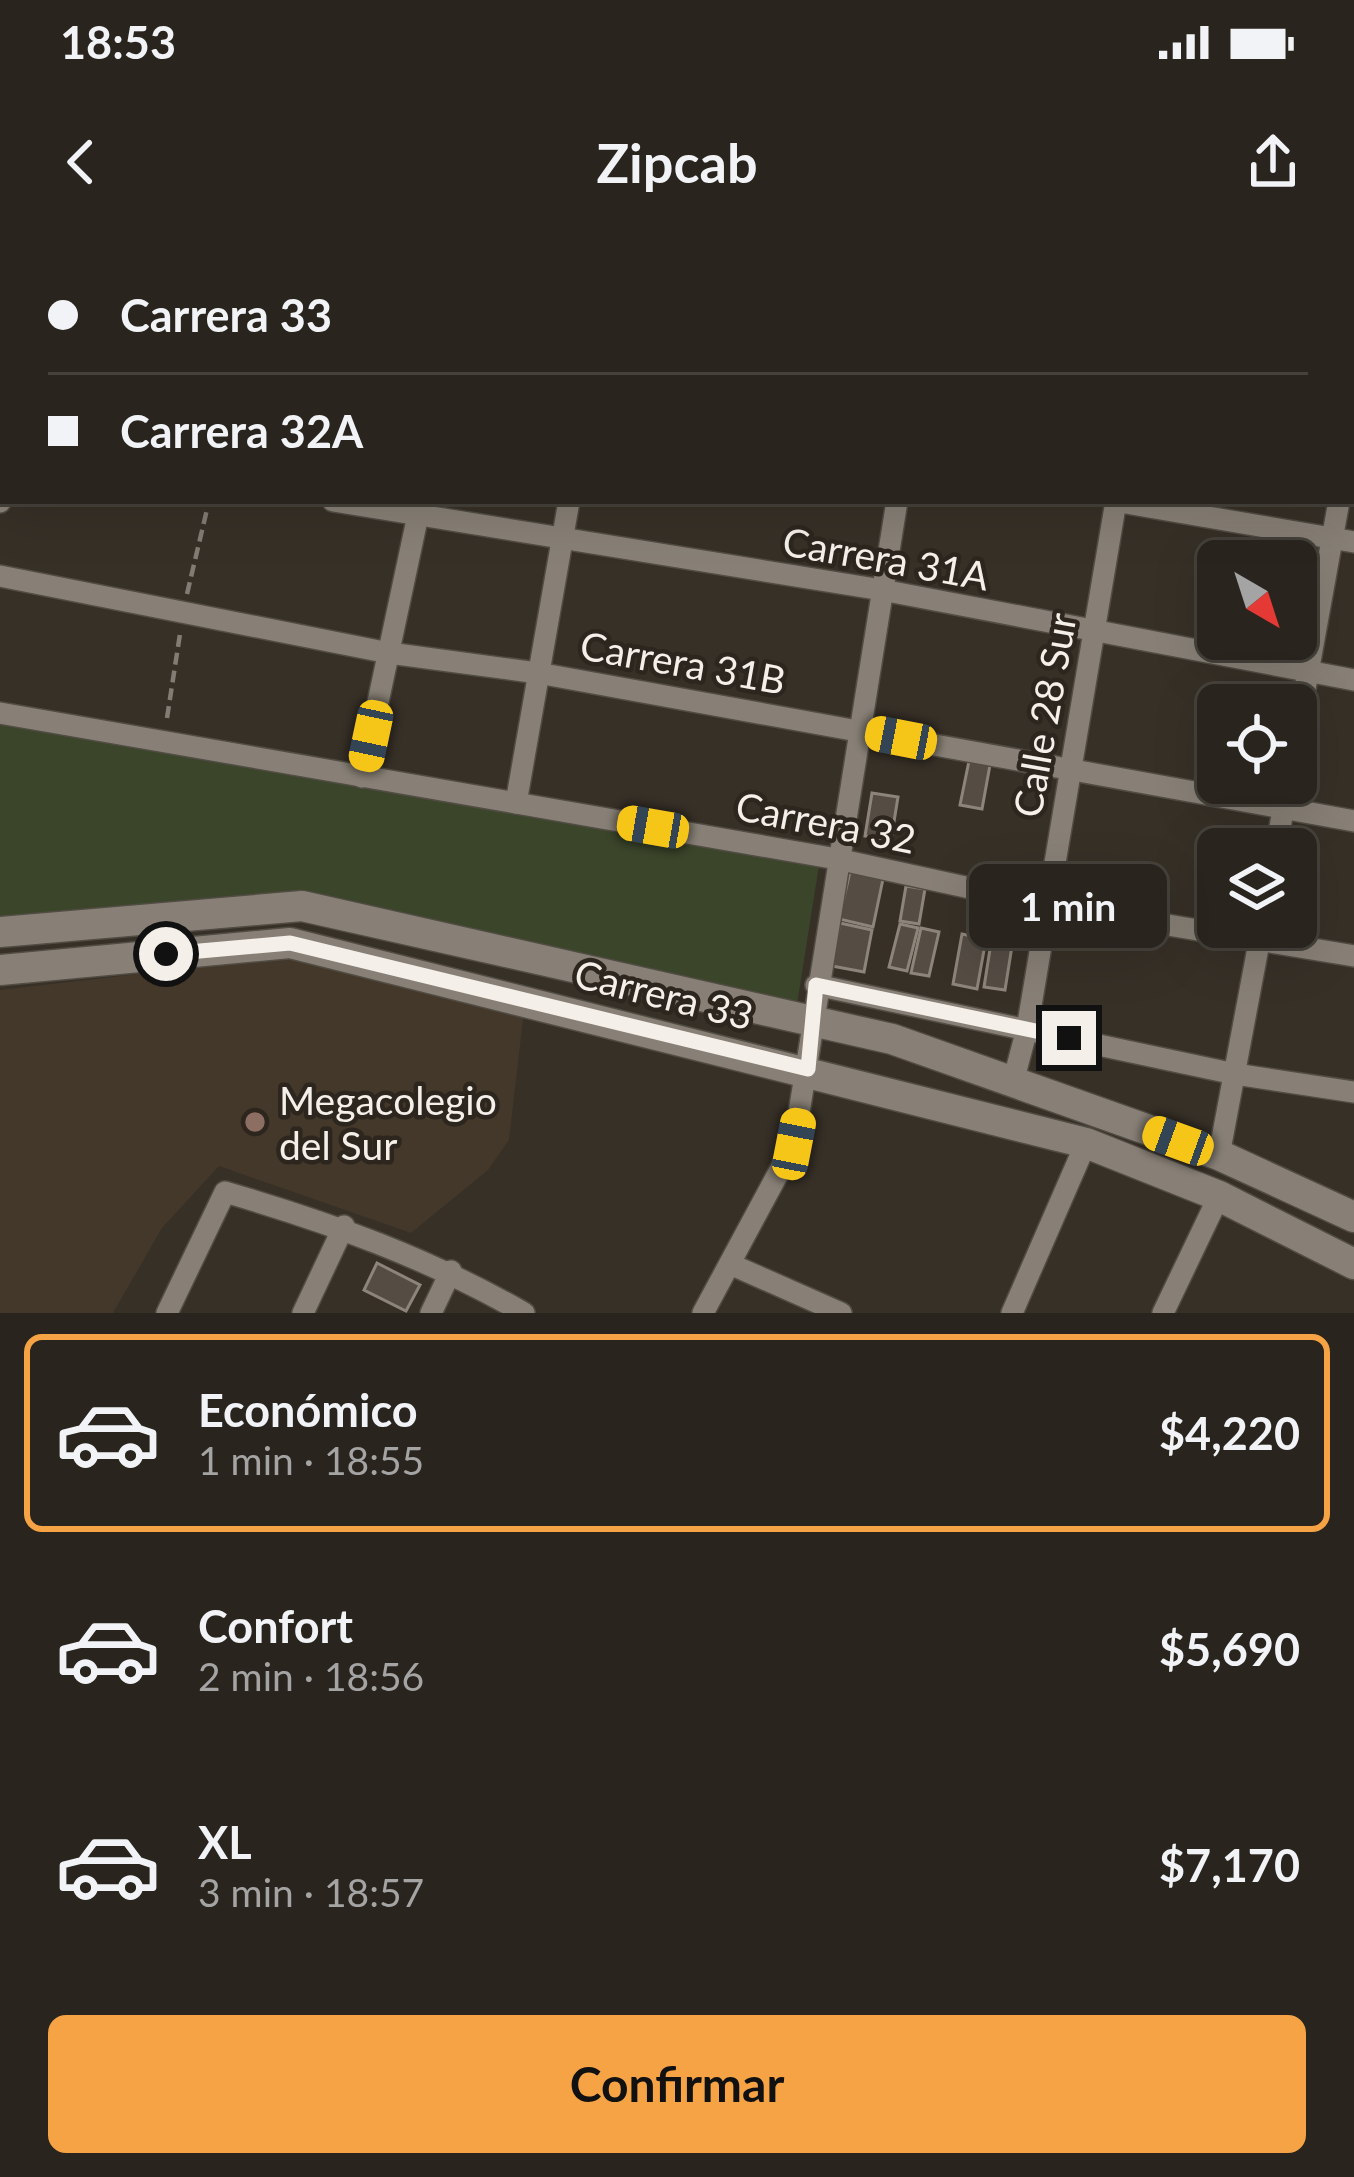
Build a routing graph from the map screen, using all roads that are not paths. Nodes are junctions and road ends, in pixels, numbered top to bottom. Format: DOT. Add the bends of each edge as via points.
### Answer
graph roads {
  1 [pos="365,504"];
  2 [pos="568,504"];
  3 [pos="896,504"];
  4 [pos="1115,504"];
  5 [pos="1133,504"];
  6 [pos="1339,504"];
  7 [pos="419,509"];
  8 [pos="1343,540"];
  9 [pos="562,541"];
  10 [pos="0,576"];
  11 [pos="882,590"];
  12 [pos="1094,634"];
  13 [pos="389,653"];
  14 [pos="1308,672"];
  15 [pos="538,673"];
  16 [pos="1354,680"];
  17 [pos="1306,684"];
  18 [pos="0,713"];
  19 [pos="859,730"];
  20 [pos="1071,770"];
  21 [pos="362,777"];
  22 [pos="516,803"];
  23 [pos="1284,804"];
  24 [pos="1283,810"];
  25 [pos="1354,821"];
  26 [pos="1280,828"];
  27 [pos="837,859"];
  28 [pos="1048,905"];
  29 [pos="1197,925"];
  30 [pos="0,932"];
  31 [pos="1317,947"];
  32 [pos="1258,948"];
  33 [pos="1354,956"];
  34 [pos="0,970"];
  35 [pos="816,985"];
  36 [pos="811,1023"];
  37 [pos="1027,1029"];
  38 [pos="808,1069"];
  39 [pos="1235,1074"];
  40 [pos="1013,1082"];
  41 [pos="1354,1092"];
  42 [pos="1086,1143"];
  43 [pos="1219,1155"];
  44 [pos="1220,1196"];
  45 [pos="1354,1217"];
  46 [pos="344,1226"];
  47 [pos="730,1264"];
  48 [pos="1354,1264"];
  49 [pos="451,1271"];
  50 [pos="167,1313"];
  51 [pos="303,1313"];
  52 [pos="431,1313"];
  53 [pos="524,1313"];
  54 [pos="703,1313"];
  55 [pos="841,1313"];
  56 [pos="1012,1313"];
  57 [pos="1163,1313"];
  1 -- 7 [label="street, Carrera 31A"];
  2 -- 9 [label="street"];
  3 -- 11 [label="street"];
  4 -- 12 [label="street, Calle 28 Sur"];
  5 -- 8 [label="street"];
  6 -- 8 [label="street"];
  7 -- 9 [label="street, Carrera 31A"];
  7 -- 13 [label="street"];
  8 -- 14 [label="street"];
  9 -- 11 [label="street, Carrera 31A"];
  9 -- 15 [label="street"];
  10 -- 13 [label="street, Carrera 31B"];
  11 -- 12 [label="street, Carrera 31A"];
  11 -- 19 [label="street"];
  12 -- 14 [label="street, Carrera 31A"];
  12 -- 20 [label="street, Calle 28 Sur"];
  13 -- 15 [label="street, Carrera 31B"];
  13 -- 21 [label="street"];
  14 -- 16 [label="street, Carrera 31A"];
  14 -- 17 [label="street"];
  15 -- 19 [label="street, Carrera 31B"];
  15 -- 22 [label="street"];
  18 -- 21 [label="street, Carrera 32"];
  19 -- 20 [label="street, Carrera 31B"];
  19 -- 27 [label="street"];
  20 -- 24 [label="street, Carrera 31B"];
  20 -- 28 [label="street, Calle 28 Sur"];
  21 -- 22 [label="street, Carrera 32"];
  22 -- 27 [label="street, Carrera 32"];
  23 -- 24 [label="street"];
  24 -- 25 [label="street, Carrera 31B"];
  24 -- 26 [label="street"];
  27 -- 28 [label="street, Carrera 32"];
  27 -- 35 [label="street"];
  28 -- 29 [label="street, Carrera 32"];
  28 -- 37 [label="street, Calle 28 Sur"];
  30 -- 36 [label="main road, Carrera 33" via="302,906"];
  31 -- 33 [label="street, Carrera 32"];
  32 -- 39 [label="street"];
  34 -- 38 [label="main road, Carrera 33" via="290,943"];
  35 -- 36 [label="street"];
  35 -- 37 [label="street"];
  36 -- 38 [label="street"];
  36 -- 40 [label="main road, Carrera 33" via="892,1039"];
  37 -- 39 [label="street"];
  37 -- 40 [label="street, Calle 28 Sur"];
  38 -- 42 [label="main road, Carrera 33"];
  38 -- 47 [label="street" via="794,1144"];
  39 -- 41 [label="street"];
  39 -- 43 [label="street"];
  40 -- 43 [label="main road, Carrera 33"];
  42 -- 44 [label="main road, Carrera 33"];
  42 -- 56 [label="street"];
  43 -- 45 [label="main road, Carrera 33"];
  44 -- 48 [label="main road, Carrera 33"];
  44 -- 57 [label="street"];
  46 -- 49 [label="street"];
  46 -- 50 [label="street" via="225,1192"];
  46 -- 51 [label="street"];
  47 -- 54 [label="street"];
  47 -- 55 [label="street"];
  49 -- 52 [label="street"];
  49 -- 53 [label="street"];
}
